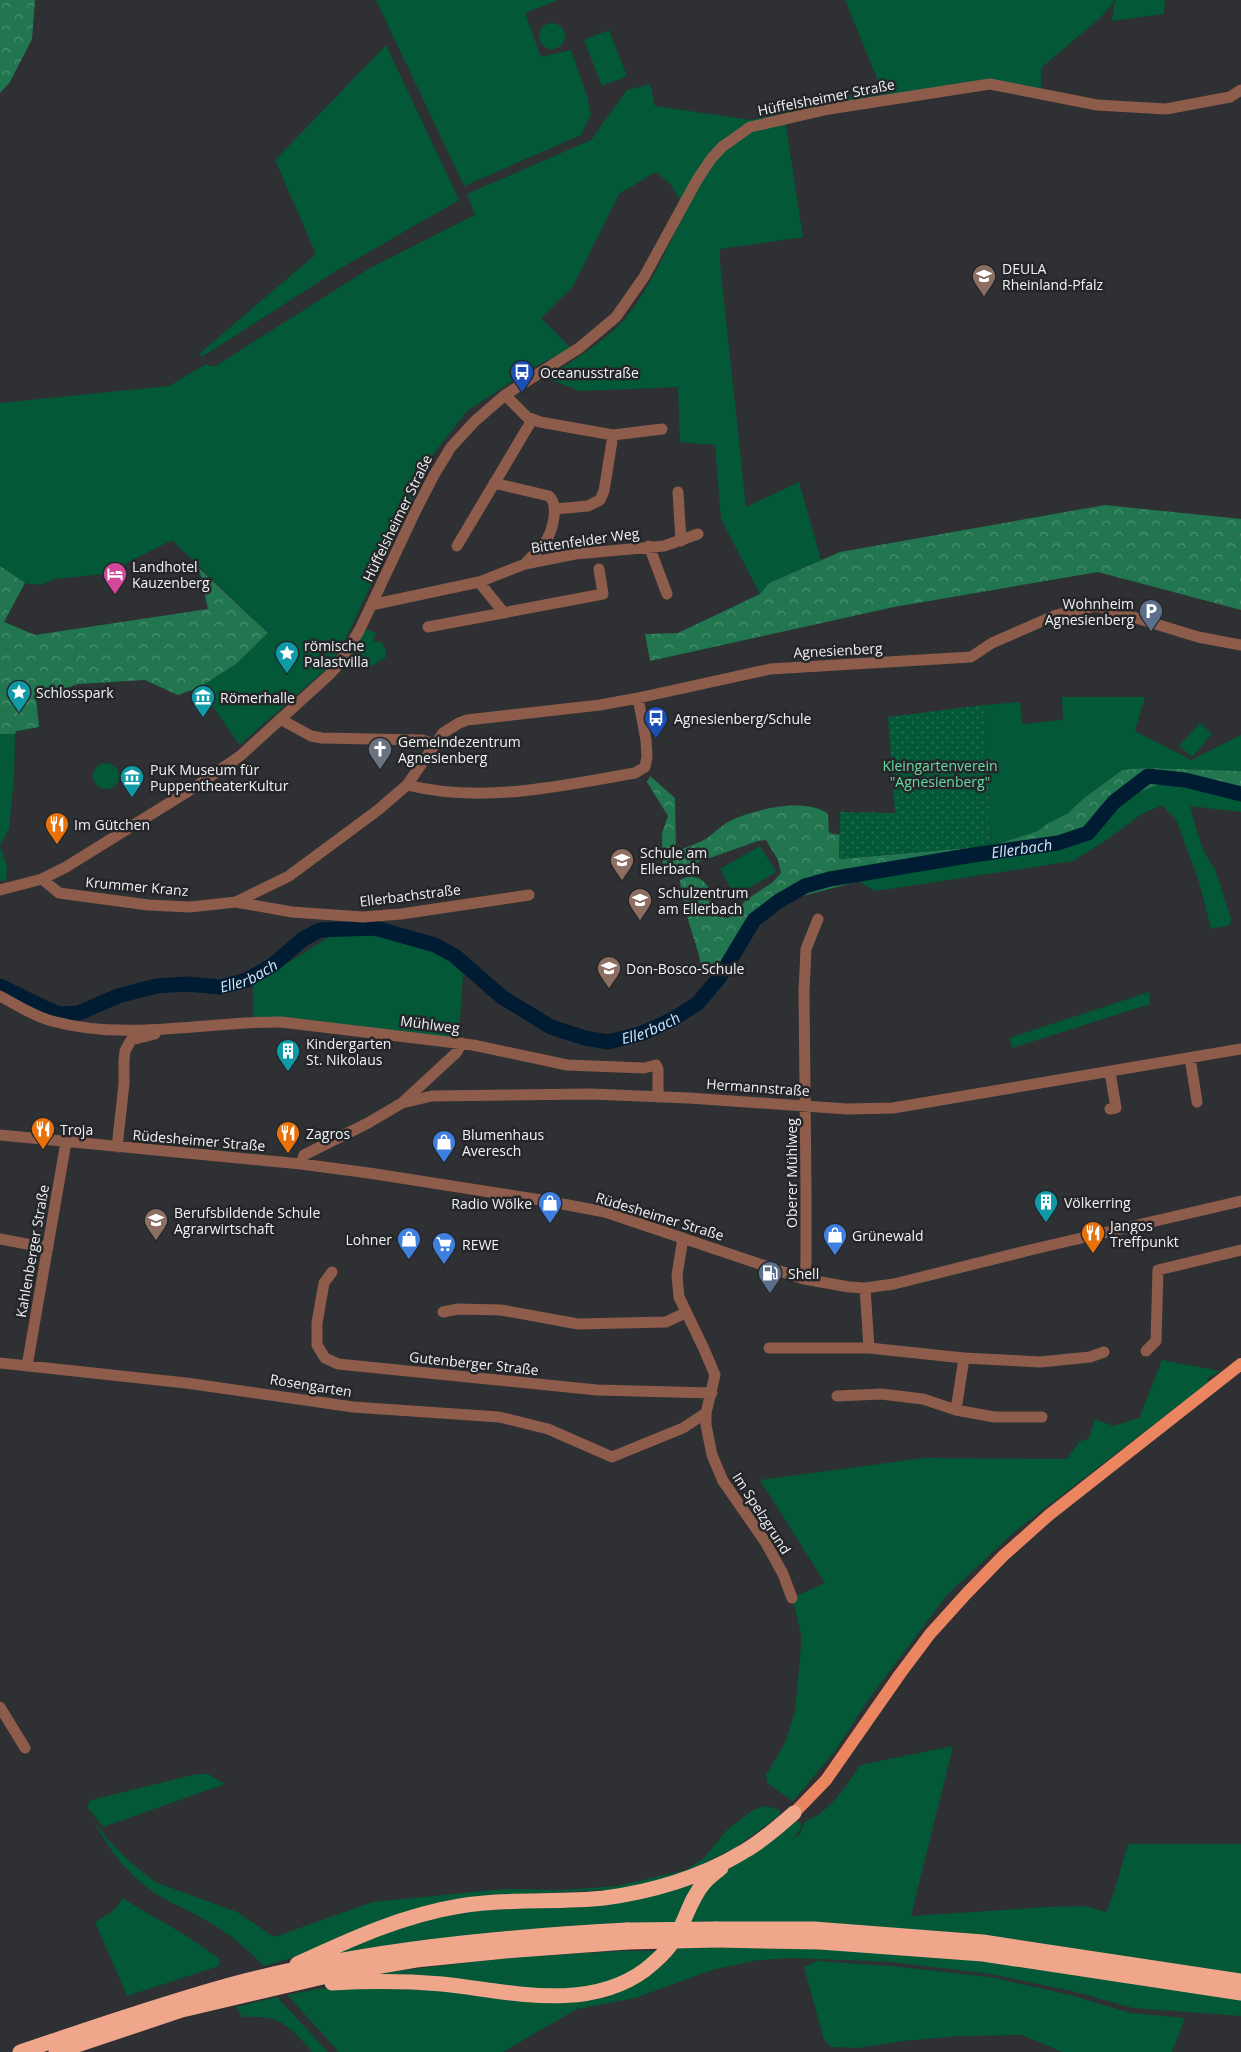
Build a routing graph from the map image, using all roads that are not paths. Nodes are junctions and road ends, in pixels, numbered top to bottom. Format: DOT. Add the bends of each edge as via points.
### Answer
graph roads {
  1 [pos="1241,90"];
  2 [pos="505,395"];
  3 [pos="532,420"];
  4 [pos="662,429"];
  5 [pos="613,435"];
  6 [pos="494,484"];
  7 [pos="678,492"];
  8 [pos="555,509"];
  9 [pos="698,534"];
  10 [pos="681,540"];
  11 [pos="457,546"];
  12 [pos="649,546"];
  13 [pos="525,564"];
  14 [pos="599,569"];
  15 [pos="479,582"];
  16 [pos="667,594"];
  17 [pos="371,605"];
  18 [pos="504,613"];
  19 [pos="428,627"];
  20 [pos="1241,645"];
  21 [pos="638,698"];
  22 [pos="280,719"];
  23 [pos="435,744"];
  24 [pos="407,785"];
  25 [pos="42,879"];
  26 [pos="0,890"];
  27 [pos="529,895"];
  28 [pos="236,902"];
  29 [pos="818,919"];
  30 [pos="0,996"];
  31 [pos="166,1030"];
  32 [pos="462,1043"];
  33 [pos="1241,1049"];
  34 [pos="1190,1058"];
  35 [pos="1110,1072"];
  36 [pos="658,1097"];
  37 [pos="1197,1102"];
  38 [pos="402,1103"];
  39 [pos="806,1106"];
  40 [pos="1110,1109"];
  41 [pos="0,1135"];
  42 [pos="66,1142"];
  43 [pos="116,1147"];
  44 [pos="300,1164"];
  45 [pos="1241,1201"];
  46 [pos="683,1238"];
  47 [pos="0,1239"];
  48 [pos="48,1248"];
  49 [pos="1241,1250"];
  50 [pos="332,1272"];
  51 [pos="804,1279"];
  52 [pos="865,1288"];
  53 [pos="443,1312"];
  54 [pos="685,1313"];
  55 [pos="769,1348"];
  56 [pos="869,1348"];
  57 [pos="1146,1351"];
  58 [pos="1104,1352"];
  59 [pos="964,1358"];
  60 [pos="0,1363"];
  61 [pos="1241,1364"];
  62 [pos="27,1366"];
  63 [pos="712,1393"];
  64 [pos="837,1396"];
  65 [pos="956,1410"];
  66 [pos="706,1414"];
  67 [pos="1042,1417"];
  68 [pos="792,1598"];
  69 [pos="0,1707"];
  70 [pos="24,1748"];
  71 [pos="794,1814"];
  72 [pos="730,1860"];
  73 [pos="717,1934"];
  74 [pos="627,1936"];
  75 [pos="272,1975"];
  76 [pos="1241,1981"];
  77 [pos="283,1986"];
  78 [pos="1241,1994"];
  79 [pos="20,2052"];
  80 [pos="56,2052"];
  1 -- 2 [label="street, Hüffelsheimer Straße" via="1230,97 1166,109 1097,105 990,84 757,124 743,131 711,159 644,277 616,317 578,348"];
  2 -- 3 [label="street"];
  2 -- 17 [label="street, Hüffelsheimer Straße" via="461,435 442,460"];
  3 -- 5 [label="street"];
  3 -- 6 [label="street"];
  4 -- 5 [label="street"];
  5 -- 8 [label="street" via="600,500 588,506"];
  6 -- 8 [label="street" via="548,496"];
  6 -- 11 [label="street"];
  7 -- 10 [label="street"];
  8 -- 13 [label="street" via="546,540"];
  9 -- 10 [label="street, Bittenfelder Weg"];
  10 -- 12 [label="street, Bittenfelder Weg" via="664,546"];
  12 -- 13 [label="street, Bittenfelder Weg" via="575,554"];
  12 -- 16 [label="street, Bittenfelder Weg"];
  13 -- 15 [label="street, Bittenfelder Weg"];
  14 -- 18 [label="street" via="603,594"];
  15 -- 17 [label="street, Bittenfelder Weg"];
  15 -- 18 [label="street"];
  17 -- 22 [label="street, Hüffelsheimer Straße" via="338,665"];
  18 -- 19 [label="street"];
  20 -- 21 [label="street, Agnesienberg" via="1198,637 1097,606 1056,615 992,643 971,657 770,669"];
  21 -- 23 [label="street, Agnesienberg" via="466,720 443,733"];
  21 -- 24 [label="street" via="647,757 645,766 635,773 498,793 464,794"];
  22 -- 23 [label="street" via="311,736 322,738 422,740"];
  22 -- 25 [label="street, Hüffelsheimer Straße" via="240,756 203,782"];
  23 -- 24 [label="street, Agnesienberg"];
  24 -- 28 [label="street, Krummer Kranz" via="304,866"];
  25 -- 26 [label="street, Hüffelsheimer Straße"];
  25 -- 28 [label="street, Krummer Kranz" via="59,893 148,905 190,907"];
  27 -- 28 [label="street, Ellerbachstraße" via="363,917 292,912"];
  29 -- 39 [label="street, Oberer Mühlweg" via="808,942 805,962"];
  30 -- 31 [label="street, Mühlweg" via="52,1021 110,1030"];
  31 -- 32 [label="street, Mühlweg" via="281,1022"];
  31 -- 43 [label="street, Mühlweg" via="131,1040 125,1051"];
  32 -- 36 [label="street, Mühlweg" via="567,1065 644,1068 656,1065"];
  32 -- 38 [label="street, Hermannstraße" via="444,1066"];
  33 -- 34 [label="street, Hermannstraße"];
  34 -- 35 [label="street, Hermannstraße"];
  34 -- 37 [label="street"];
  35 -- 39 [label="street, Hermannstraße" via="893,1108"];
  35 -- 40 [label="street" via="1116,1108"];
  36 -- 38 [label="street, Hermannstraße" via="590,1094 432,1096"];
  36 -- 39 [label="street, Hermannstraße"];
  38 -- 44 [label="street, Hermannstraße" via="304,1155"];
  39 -- 51 [label="street, Oberer Mühlweg"];
  41 -- 42 [label="street, Rüdesheimer Straße"];
  42 -- 43 [label="street, Rüdesheimer Straße"];
  42 -- 48 [label="street, Kahlenberger Straße"];
  43 -- 44 [label="street, Rüdesheimer Straße"];
  44 -- 46 [label="street, Rüdesheimer Straße" via="605,1212"];
  45 -- 52 [label="street, Rüdesheimer Straße" via="912,1280"];
  46 -- 51 [label="street, Rüdesheimer Straße"];
  46 -- 54 [label="street, Im Spelzgrund" via="677,1285"];
  47 -- 48 [label="street"];
  48 -- 62 [label="street, Kahlenberger Straße"];
  49 -- 57 [label="street" via="1158,1270 1156,1341"];
  50 -- 63 [label="street, Gutenberger Straße" via="324,1282 316,1338 325,1358 338,1364 597,1390"];
  51 -- 52 [label="street, Rüdesheimer Straße"];
  52 -- 56 [label="street"];
  53 -- 54 [label="street" via="501,1310 578,1324 666,1322"];
  54 -- 63 [label="street, Im Spelzgrund" via="713,1367"];
  55 -- 56 [label="street"];
  56 -- 59 [label="street"];
  58 -- 59 [label="street" via="1090,1357 1040,1362"];
  59 -- 65 [label="street"];
  60 -- 62 [label="street, Rosengarten"];
  61 -- 71 [label="main road" via="1049,1515 967,1592 900,1674 826,1780"];
  62 -- 66 [label="street, Rosengarten" via="186,1382 353,1407 499,1417 548,1429 612,1457 683,1428"];
  63 -- 66 [label="street, Im Spelzgrund"];
  64 -- 65 [label="street" via="881,1394 923,1399"];
  65 -- 67 [label="street" via="994,1417"];
  66 -- 68 [label="street, Im Spelzgrund" via="708,1438 717,1470 772,1554"];
  69 -- 70 [label="street"];
  71 -- 72 [label="highway"];
  72 -- 75 [label="highway" via="678,1882 644,1891 603,1898 506,1900 439,1910 379,1928"];
  72 -- 77 [label="highway" via="704,1883 673,1942 662,1955 624,1983 601,1991 576,1996 548,1996 405,1981"];
  73 -- 74 [label="highway, bridge"];
  73 -- 76 [label="highway" via="814,1929 983,1942"];
  73 -- 78 [label="highway" via="983,1954"];
  74 -- 75 [label="highway" via="495,1940 404,1951"];
  74 -- 77 [label="highway" via="416,1960"];
  75 -- 79 [label="highway" via="152,2008"];
  77 -- 80 [label="highway" via="182,2010"];
}
